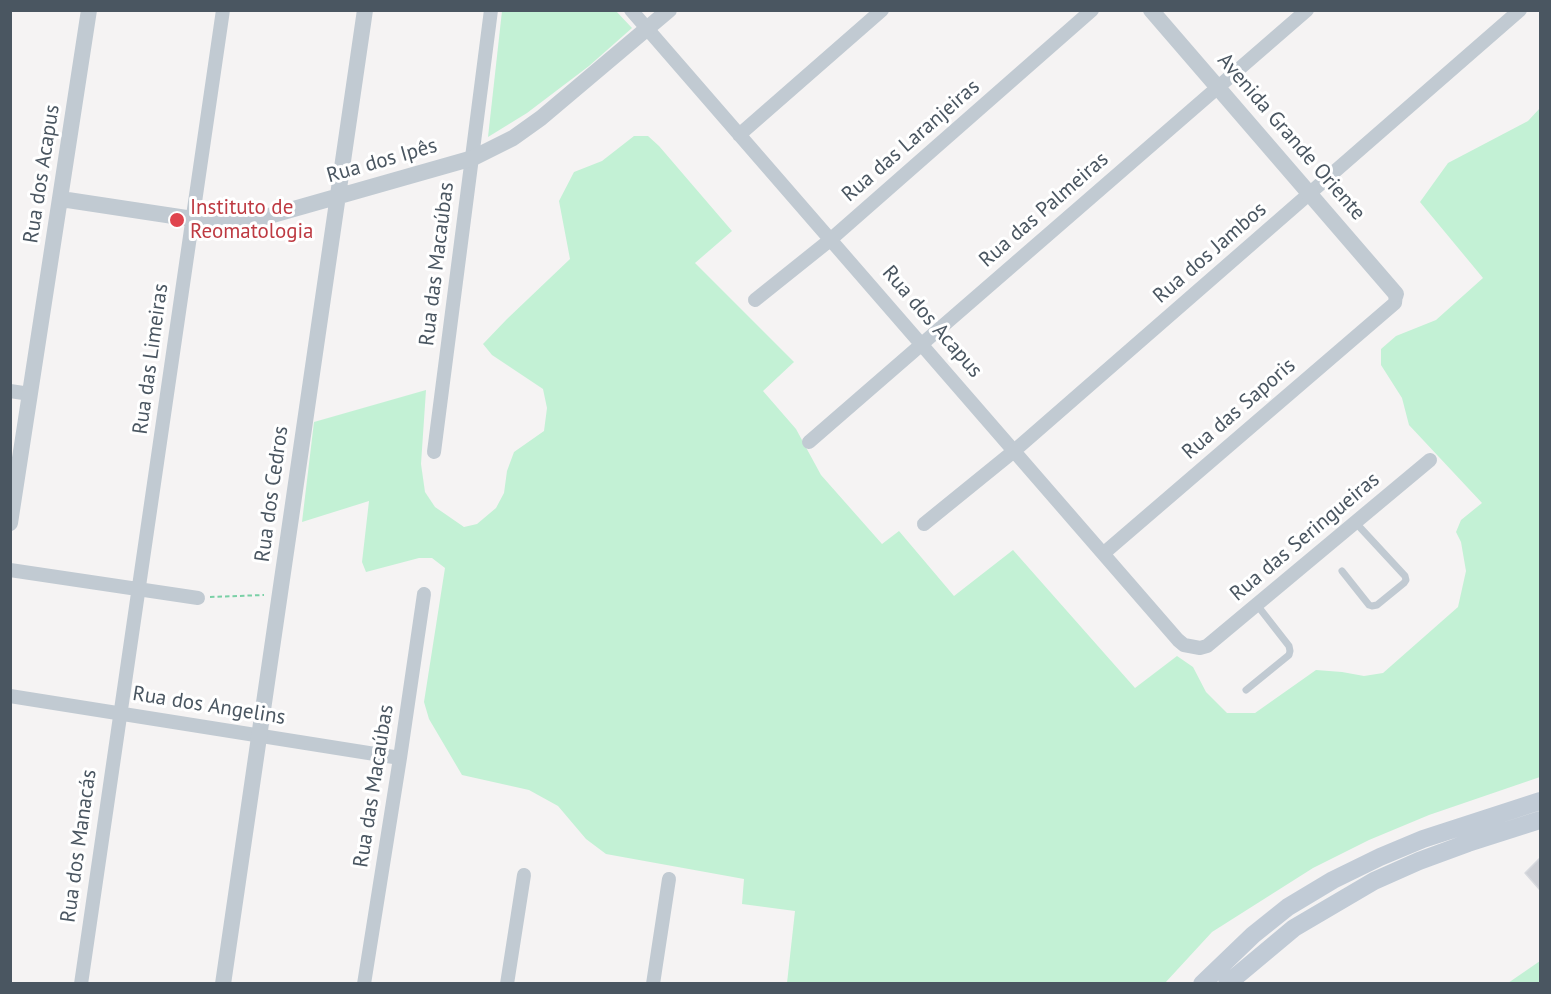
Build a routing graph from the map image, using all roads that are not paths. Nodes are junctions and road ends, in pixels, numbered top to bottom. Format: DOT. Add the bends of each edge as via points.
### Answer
graph roads {
  1 [pos="89,10"];
  2 [pos="223,10"];
  3 [pos="364,10"];
  4 [pos="492,10"];
  5 [pos="631,10"];
  6 [pos="669,10"];
  7 [pos="882,10"];
  8 [pos="1092,10"];
  9 [pos="1151,10"];
  10 [pos="1307,10"];
  11 [pos="1521,10"];
  12 [pos="647,29"];
  13 [pos="1217,87"];
  14 [pos="739,135"];
  15 [pos="472,158"];
  16 [pos="1310,194"];
  17 [pos="338,197"];
  18 [pos="61,199"];
  19 [pos="193,219"];
  20 [pos="830,240"];
  21 [pos="1396,294"];
  22 [pos="755,300"];
  23 [pos="922,345"];
  24 [pos="10,391"];
  25 [pos="30,394"];
  26 [pos="809,442"];
  27 [pos="1014,451"];
  28 [pos="434,452"];
  29 [pos="1430,460"];
  30 [pos="1355,522"];
  31 [pos="10,523"];
  32 [pos="924,524"];
  33 [pos="1104,553"];
  34 [pos="10,570"];
  35 [pos="1342,572"];
  36 [pos="138,590"];
  37 [pos="424,594"];
  38 [pos="198,598"];
  39 [pos="1257,604"];
  40 [pos="1207,646"];
  41 [pos="1246,690"];
  42 [pos="10,696"];
  43 [pos="119,713"];
  44 [pos="259,735"];
  45 [pos="400,758"];
  46 [pos="1540,801"];
  47 [pos="1540,820"];
  48 [pos="524,875"];
  49 [pos="669,879"];
  50 [pos="81,984"];
  51 [pos="223,984"];
  52 [pos="364,984"];
  53 [pos="507,984"];
  54 [pos="653,984"];
  55 [pos="1202,984"];
  56 [pos="1227,984"];
  1 -- 18 [label="street, Rua dos Acapus"];
  2 -- 19 [label="street, Rua das Limeiras"];
  3 -- 17 [label="street, Rua dos Cedros"];
  4 -- 15 [label="street, Rua das Macaúbas"];
  5 -- 12 [label="street, Rua dos Acapus"];
  6 -- 12 [label="street, Rua dos Ipês"];
  7 -- 14 [label="street"];
  8 -- 20 [label="street, Rua das Laranjeiras"];
  9 -- 13 [label="street, Avenida Grande Oriente"];
  10 -- 13 [label="street, Rua das Palmeiras"];
  11 -- 16 [label="street, Rua dos Jambos"];
  12 -- 14 [label="street, Rua dos Acapus"];
  12 -- 15 [label="street, Rua dos Ipês" via="513,138"];
  13 -- 16 [label="street, Avenida Grande Oriente"];
  13 -- 23 [label="street, Rua das Palmeiras"];
  14 -- 20 [label="street, Rua dos Acapus"];
  15 -- 17 [label="street, Rua dos Ipês"];
  15 -- 28 [label="street, Rua das Macaúbas"];
  16 -- 21 [label="street, Avenida Grande Oriente"];
  16 -- 27 [label="street, Rua dos Jambos"];
  17 -- 19 [label="street, Rua dos Ipês" via="248,221"];
  17 -- 44 [label="street, Rua dos Cedros"];
  18 -- 19 [label="street, Rua dos Ipês"];
  18 -- 25 [label="street, Rua dos Acapus"];
  19 -- 36 [label="street, Rua das Limeiras"];
  20 -- 22 [label="street, Rua das Laranjeiras"];
  20 -- 23 [label="street, Rua dos Acapus"];
  21 -- 33 [label="street, Rua das Saporis" via="1395,303"];
  23 -- 26 [label="street, Rua das Palmeiras"];
  23 -- 27 [label="street, Rua dos Acapus"];
  24 -- 25 [label="street"];
  25 -- 31 [label="street, Rua dos Acapus"];
  27 -- 32 [label="street, Rua dos Jambos"];
  27 -- 33 [label="street, Rua dos Acapus"];
  29 -- 30 [label="street, Rua das Seringueiras"];
  30 -- 35 [label="lane" via="1406,580 1372,606"];
  30 -- 39 [label="street, Rua das Seringueiras"];
  33 -- 40 [label="street, Rua dos Acapus" via="1178,640 1191,648"];
  34 -- 36 [label="street"];
  36 -- 38 [label="street"];
  36 -- 43 [label="street, Rua das Limeiras"];
  37 -- 45 [label="street, Rua das Macaúbas"];
  39 -- 40 [label="street, Rua das Seringueiras"];
  39 -- 41 [label="lane" via="1290,651"];
  42 -- 43 [label="street, Rua dos Angelins"];
  43 -- 44 [label="street, Rua dos Angelins"];
  43 -- 50 [label="street, Rua dos Manacás"];
  44 -- 45 [label="street, Rua dos Angelins"];
  44 -- 51 [label="street, Rua dos Cedros"];
  45 -- 52 [label="street, Rua das Macaúbas"];
  46 -- 55 [label="main road" via="1423,838 1333,880 1288,907"];
  47 -- 56 [label="main road" via="1419,861 1374,881 1294,928"];
  48 -- 53 [label="street"];
  49 -- 54 [label="street"];
}
